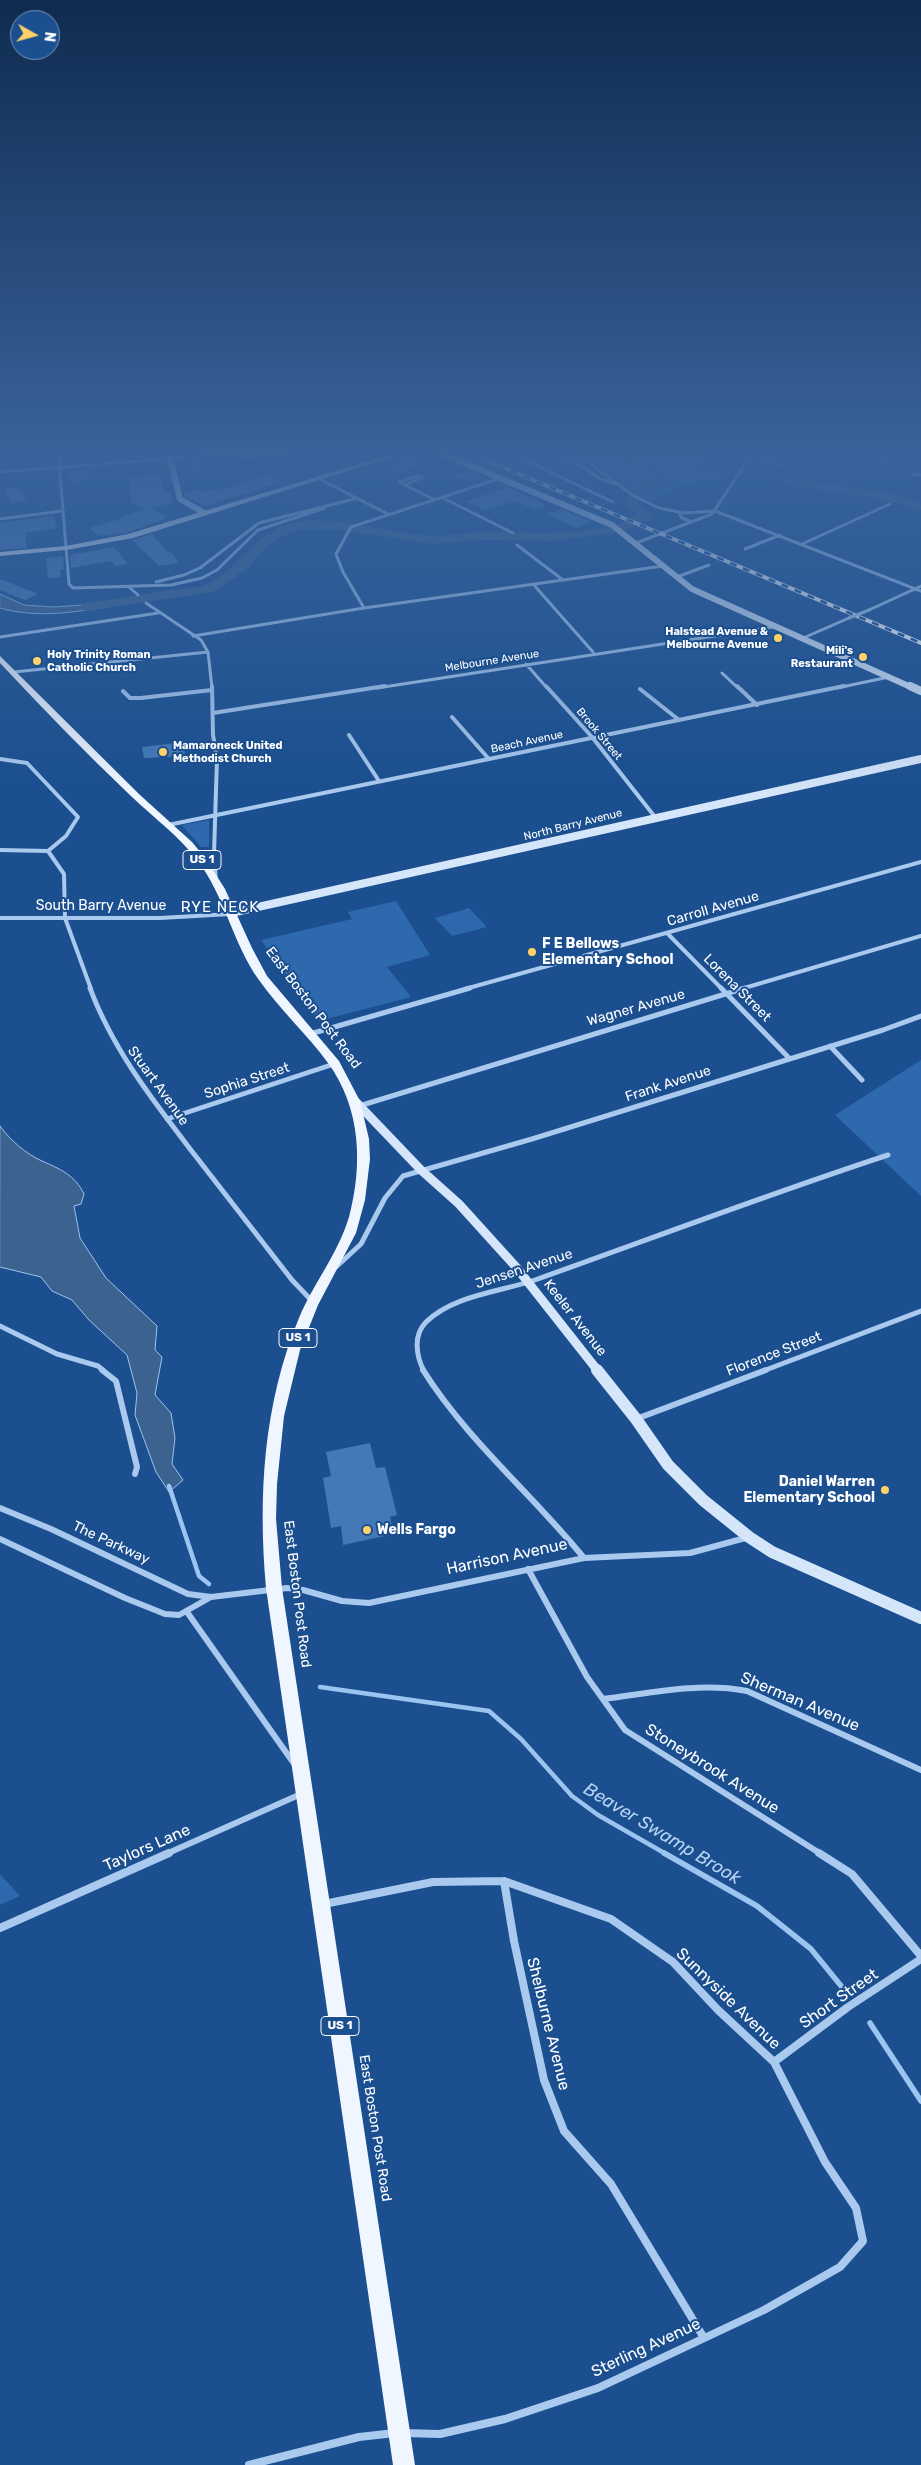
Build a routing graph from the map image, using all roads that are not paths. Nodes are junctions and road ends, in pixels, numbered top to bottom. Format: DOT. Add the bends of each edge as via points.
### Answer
graph roads {
  1 [pos="67,564"];
  2 [pos="205,564"];
  3 [pos="223,564"];
  4 [pos="339,564"];
  5 [pos="542,564"];
  6 [pos="661,564"];
  7 [pos="852,564"];
  8 [pos="709,565"];
  9 [pos="663,566"];
  10 [pos="677,577"];
  11 [pos="563,580"];
  12 [pos="148,584"];
  13 [pos="534,584"];
  14 [pos="921,586"];
  15 [pos="129,587"];
  16 [pos="915,589"];
  17 [pos="921,591"];
  18 [pos="138,595"];
  19 [pos="146,603"];
  20 [pos="364,608"];
  21 [pos="158,613"];
  22 [pos="774,627"];
  23 [pos="193,636"];
  24 [pos="0,638"];
  25 [pos="800,639"];
  26 [pos="208,652"];
  27 [pos="593,652"];
  28 [pos="0,658"];
  29 [pos="526,664"];
  30 [pos="14,672"];
  31 [pos="722,672"];
  32 [pos="889,677"];
  33 [pos="640,689"];
  34 [pos="212,690"];
  35 [pos="921,691"];
  36 [pos="123,692"];
  37 [pos="757,705"];
  38 [pos="213,713"];
  39 [pos="452,718"];
  40 [pos="679,720"];
  41 [pos="349,734"];
  42 [pos="592,737"];
  43 [pos="488,758"];
  44 [pos="0,759"];
  45 [pos="921,759"];
  46 [pos="379,781"];
  47 [pos="216,815"];
  48 [pos="655,817"];
  49 [pos="168,825"];
  50 [pos="0,850"];
  51 [pos="48,851"];
  52 [pos="921,862"];
  53 [pos="216,882"];
  54 [pos="231,914"];
  55 [pos="0,918"];
  56 [pos="65,918"];
  57 [pos="668,934"];
  58 [pos="921,936"];
  59 [pos="726,994"];
  60 [pos="921,1016"];
  61 [pos="309,1034"];
  62 [pos="830,1046"];
  63 [pos="789,1058"];
  64 [pos="334,1064"];
  65 [pos="862,1080"];
  66 [pos="356,1103"];
  67 [pos="167,1119"];
  68 [pos="888,1154"];
  69 [pos="421,1170"];
  70 [pos="328,1274"];
  71 [pos="528,1282"];
  72 [pos="313,1302"];
  73 [pos="921,1311"];
  74 [pos="0,1326"];
  75 [pos="636,1419"];
  76 [pos="135,1474"];
  77 [pos="0,1508"];
  78 [pos="749,1537"];
  79 [pos="0,1539"];
  80 [pos="584,1558"];
  81 [pos="528,1569"];
  82 [pos="274,1588"];
  83 [pos="211,1597"];
  84 [pos="187,1612"];
  85 [pos="921,1618"];
  86 [pos="603,1699"];
  87 [pos="921,1770"];
  88 [pos="304,1785"];
  89 [pos="504,1882"];
  90 [pos="322,1904"];
  91 [pos="0,1928"];
  92 [pos="921,1957"];
  93 [pos="774,2062"];
  94 [pos="859,2221"];
  95 [pos="704,2338"];
  96 [pos="400,2433"];
  97 [pos="249,2465"];
  98 [pos="404,2465"];
  1 -- 15 [label="street" via="69,584 73,588"];
  2 -- 12 [label="street" via="189,574"];
  3 -- 12 [label="street" via="202,578 171,585"];
  4 -- 20 [label="street"];
  5 -- 11 [label="street"];
  6 -- 9 [label="street"];
  7 -- 16 [label="street"];
  8 -- 10 [label="street"];
  9 -- 10 [label="street"];
  9 -- 11 [label="street"];
  10 -- 22 [label="street" via="709,598"];
  11 -- 13 [label="street"];
  12 -- 15 [label="street"];
  13 -- 20 [label="street"];
  13 -- 27 [label="street"];
  14 -- 16 [label="street"];
  15 -- 18 [label="street"];
  16 -- 17 [label="street"];
  16 -- 25 [label="street, bridge"];
  19 -- 21 [label="street"];
  20 -- 23 [label="street"];
  21 -- 23 [label="street"];
  21 -- 24 [label="street"];
  22 -- 25 [label="street"];
  22 -- 27 [label="street, Melbourne Avenue"];
  23 -- 26 [label="street"];
  25 -- 32 [label="street"];
  26 -- 30 [label="street"];
  26 -- 34 [label="street"];
  27 -- 29 [label="street, Melbourne Avenue"];
  28 -- 30 [label="main road, East Boston Post Road / US 1"];
  29 -- 38 [label="street, Melbourne Avenue"];
  29 -- 42 [label="street, Brook Street"];
  30 -- 49 [label="main road, East Boston Post Road / US 1"];
  31 -- 37 [label="street"];
  32 -- 35 [label="street"];
  32 -- 37 [label="street, Beach Avenue"];
  33 -- 40 [label="street"];
  34 -- 36 [label="street" via="141,698 130,698"];
  34 -- 38 [label="street"];
  37 -- 40 [label="street, Beach Avenue"];
  38 -- 47 [label="street" via="217,758"];
  39 -- 43 [label="street"];
  40 -- 42 [label="street, Beach Avenue"];
  41 -- 46 [label="street"];
  42 -- 43 [label="street, Beach Avenue"];
  42 -- 48 [label="street, Brook Street"];
  43 -- 46 [label="street, Beach Avenue"];
  44 -- 51 [label="street" via="27,763 78,817 60,844"];
  45 -- 48 [label="street, North Barry Avenue"];
  46 -- 47 [label="street, Beach Avenue"];
  47 -- 49 [label="street, Beach Avenue"];
  47 -- 53 [label="street"];
  48 -- 54 [label="street, North Barry Avenue"];
  49 -- 53 [label="main road, East Boston Post Road / US 1" via="188,843"];
  50 -- 51 [label="street"];
  51 -- 56 [label="street, Stuart Avenue" via="64,874"];
  52 -- 57 [label="street, Carroll Avenue"];
  53 -- 54 [label="main road, East Boston Post Road / US 1"];
  54 -- 56 [label="street, South Barry Avenue"];
  54 -- 61 [label="main road, East Boston Post Road / US 1" via="261,975"];
  55 -- 56 [label="street, South Barry Avenue"];
  56 -- 67 [label="street, Stuart Avenue" via="99,1012 118,1051"];
  57 -- 59 [label="street, Lorena Street"];
  57 -- 61 [label="street, Carroll Avenue"];
  58 -- 59 [label="street, Wagner Avenue"];
  59 -- 63 [label="street, Lorena Street"];
  59 -- 66 [label="street, Wagner Avenue"];
  60 -- 62 [label="street, Frank Avenue"];
  61 -- 64 [label="main road, East Boston Post Road / US 1"];
  62 -- 63 [label="street, Frank Avenue"];
  62 -- 65 [label="street"];
  63 -- 69 [label="street, Frank Avenue" via="532,1139"];
  64 -- 66 [label="main road, East Boston Post Road / US 1"];
  64 -- 67 [label="street, Sophia Street"];
  66 -- 69 [label="street, Keeler Avenue"];
  66 -- 70 [label="main road, East Boston Post Road / US 1" via="365,1157 361,1192 353,1222"];
  67 -- 72 [label="street, Stuart Avenue" via="292,1280"];
  68 -- 71 [label="street, Jensen Avenue" via="769,1193"];
  69 -- 70 [label="street, Frank Avenue" via="403,1176 394,1185 361,1244"];
  69 -- 71 [label="street, Keeler Avenue" via="459,1204"];
  70 -- 72 [label="main road, East Boston Post Road / US 1"];
  71 -- 75 [label="street, Keeler Avenue"];
  71 -- 80 [label="street, Jensen Avenue" via="471,1298 426,1321 417,1336 417,1355 429,1383"];
  72 -- 82 [label="main road, East Boston Post Road / US 1" via="283,1383 270,1458 268,1516"];
  73 -- 75 [label="street, Florence Street"];
  74 -- 76 [label="street" via="57,1354 98,1366 116,1381 137,1468"];
  75 -- 78 [label="street, Keeler Avenue" via="668,1465 702,1500"];
  77 -- 83 [label="street, The Parkway" via="188,1594"];
  78 -- 80 [label="street, Harrison Avenue" via="690,1554"];
  78 -- 85 [label="street, Keeler Avenue" via="772,1552"];
  79 -- 84 [label="street, The Parkway" via="165,1614"];
  80 -- 81 [label="street, Harrison Avenue"];
  81 -- 82 [label="street, Harrison Avenue" via="369,1603 342,1601 304,1590"];
  81 -- 86 [label="street, Stoneybrook Avenue" via="587,1677"];
  82 -- 83 [label="street, The Parkway"];
  82 -- 88 [label="main road, East Boston Post Road / US 1"];
  83 -- 84 [label="street, The Parkway"];
  84 -- 88 [label="street"];
  86 -- 87 [label="street, Sherman Avenue" via="728,1686 747,1691"];
  86 -- 92 [label="street, Stoneybrook Avenue" via="625,1730 852,1874"];
  88 -- 90 [label="main road, East Boston Post Road / US 1"];
  88 -- 91 [label="street, Taylors Lane"];
  89 -- 90 [label="street, Sunnyside Avenue" via="433,1882"];
  89 -- 93 [label="street, Sunnyside Avenue" via="611,1919 673,1962"];
  89 -- 95 [label="street, Shelburne Avenue" via="544,2080 564,2131 611,2184"];
  90 -- 96 [label="main road, East Boston Post Road / US 1"];
  92 -- 93 [label="street, Short Street"];
  93 -- 94 [label="street, Sunnyside Avenue" via="825,2162 856,2208"];
  94 -- 95 [label="street, Sterling Avenue" via="863,2241 840,2267 764,2310"];
  95 -- 96 [label="street, Sterling Avenue" via="598,2388 505,2419 440,2434"];
  96 -- 97 [label="street, Sterling Avenue" via="359,2437"];
  96 -- 98 [label="main road, East Boston Post Road / US 1"];
}
